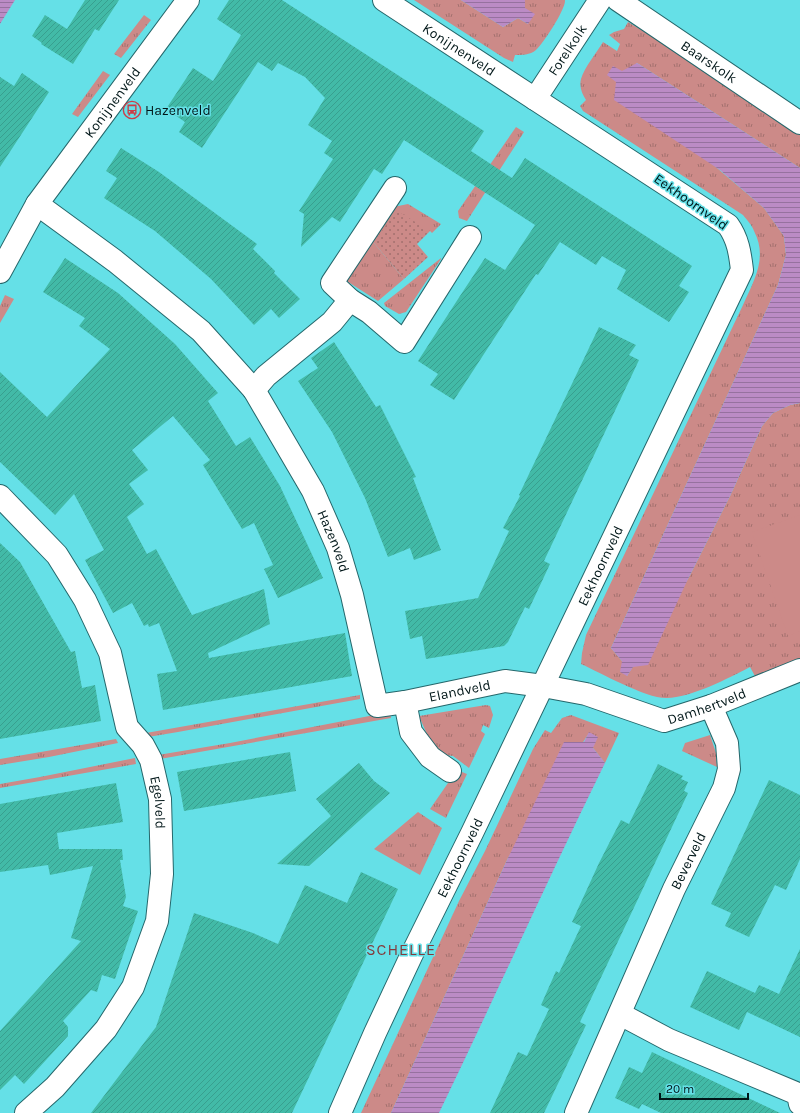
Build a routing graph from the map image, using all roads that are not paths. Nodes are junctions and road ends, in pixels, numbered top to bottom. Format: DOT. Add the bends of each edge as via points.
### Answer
graph roads {
  1 [pos="188,0"];
  2 [pos="384,0"];
  3 [pos="600,0"];
  4 [pos="618,0"];
  5 [pos="536,99"];
  6 [pos="800,123"];
  7 [pos="394,188"];
  8 [pos="37,204"];
  9 [pos="470,237"];
  10 [pos="0,272"];
  11 [pos="350,300"];
  12 [pos="254,390"];
  13 [pos="0,496"];
  14 [pos="800,670"];
  15 [pos="543,686"];
  16 [pos="405,702"];
  17 [pos="377,706"];
  18 [pos="711,706"];
  19 [pos="450,771"];
  20 [pos="620,1014"];
  21 [pos="800,1105"];
  22 [pos="26,1113"];
  23 [pos="340,1113"];
  24 [pos="576,1113"];
  25 [pos="799,1113"];
  1 -- 8 [label="street, Konijnenveld"];
  2 -- 5 [label="street, Konijnenveld"];
  3 -- 5 [label="street, Forelkolk"];
  4 -- 6 [label="street, Baarskolk"];
  5 -- 15 [label="street, Eekhoornveld" via="728,225 739,245 742,270"];
  7 -- 11 [label="street" via="332,284"];
  8 -- 10 [label="street"];
  8 -- 12 [label="street, Hazenveld" via="115,261 201,331"];
  9 -- 11 [label="street" via="404,342 370,312"];
  11 -- 12 [label="street" via="332,322 266,376"];
  12 -- 17 [label="street, Hazenveld" via="313,491 338,548 352,595"];
  13 -- 22 [label="street, Egelveld" via="57,555 85,600 110,653 127,726 143,745 151,760 160,799 162,874 157,921 133,987 106,1029 55,1087"];
  14 -- 18 [label="street, Damhertveld"];
  15 -- 16 [label="street, Elandveld" via="506,681"];
  15 -- 18 [label="street, Damhertveld" via="586,694 664,721"];
  15 -- 23 [label="street, Eekhoornveld" via="374,1033"];
  16 -- 17 [label="street, Elandveld"];
  16 -- 19 [label="street" via="411,732 430,757"];
  18 -- 20 [label="street, Beverveld" via="726,743 729,769 724,788 674,889"];
  20 -- 21 [label="street" via="669,1040 798,1094"];
  20 -- 24 [label="street, Beverveld"];
  21 -- 25 [label="street"];
}
